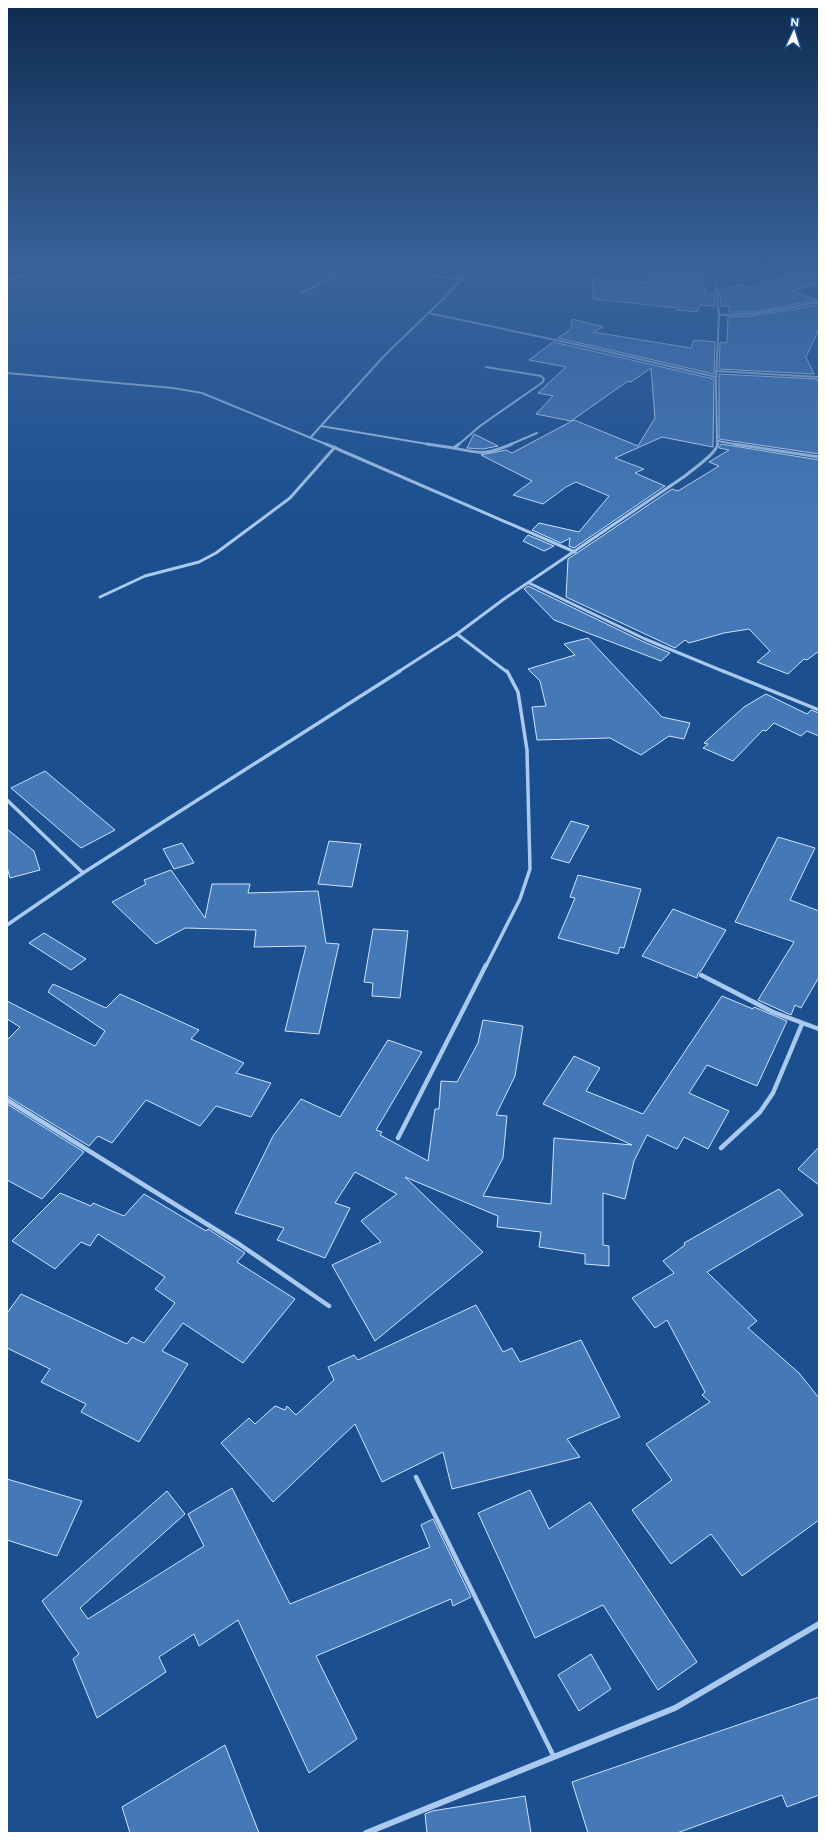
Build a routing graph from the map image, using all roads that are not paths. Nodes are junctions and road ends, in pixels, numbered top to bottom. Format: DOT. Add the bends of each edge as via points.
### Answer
graph roads {
  1 [pos="385,355"];
  2 [pos="621,355"];
  3 [pos="717,355"];
  4 [pos="486,367"];
  5 [pos="716,371"];
  6 [pos="7,373"];
  7 [pos="716,377"];
  8 [pos="819,377"];
  9 [pos="321,426"];
  10 [pos="537,433"];
  11 [pos="311,437"];
  12 [pos="718,441"];
  13 [pos="335,448"];
  14 [pos="454,448"];
  15 [pos="819,457"];
  16 [pos="575,552"];
  17 [pos="529,582"];
  18 [pos="100,597"];
  19 [pos="457,634"];
  20 [pos="819,710"];
  21 [pos="7,800"];
  22 [pos="83,873"];
  23 [pos="7,925"];
  24 [pos="701,975"];
  25 [pos="802,1024"];
  26 [pos="819,1029"];
  27 [pos="7,1100"];
  28 [pos="398,1138"];
  29 [pos="721,1148"];
  30 [pos="329,1306"];
  31 [pos="416,1477"];
  32 [pos="819,1624"];
  33 [pos="554,1756"];
  34 [pos="366,1833"];
  1 -- 9 [label="street"];
  2 -- 7 [label="street"];
  3 -- 5 [label="street"];
  4 -- 14 [label="street" via="541,376 544,379"];
  5 -- 7 [label="street"];
  5 -- 8 [label="street"];
  6 -- 11 [label="street" via="202,393"];
  7 -- 12 [label="street"];
  9 -- 11 [label="street"];
  9 -- 14 [label="street"];
  10 -- 14 [label="street" via="489,453 480,454"];
  11 -- 13 [label="street"];
  12 -- 15 [label="street"];
  12 -- 16 [label="street" via="717,447 710,455 685,476"];
  13 -- 16 [label="street"];
  13 -- 18 [label="street" via="290,498 216,553 199,562 145,576"];
  16 -- 17 [label="street"];
  17 -- 19 [label="street"];
  17 -- 20 [label="street" via="645,639"];
  19 -- 22 [label="street"];
  19 -- 28 [label="street" via="507,671 518,692 527,750 530,869 520,899"];
  21 -- 22 [label="street"];
  22 -- 23 [label="street"];
  24 -- 25 [label="street"];
  25 -- 26 [label="street"];
  25 -- 29 [label="street" via="773,1093 760,1112"];
  27 -- 30 [label="street" via="239,1244"];
  31 -- 33 [label="lane"];
  32 -- 33 [label="street" via="675,1708"];
  33 -- 34 [label="street"];
}
